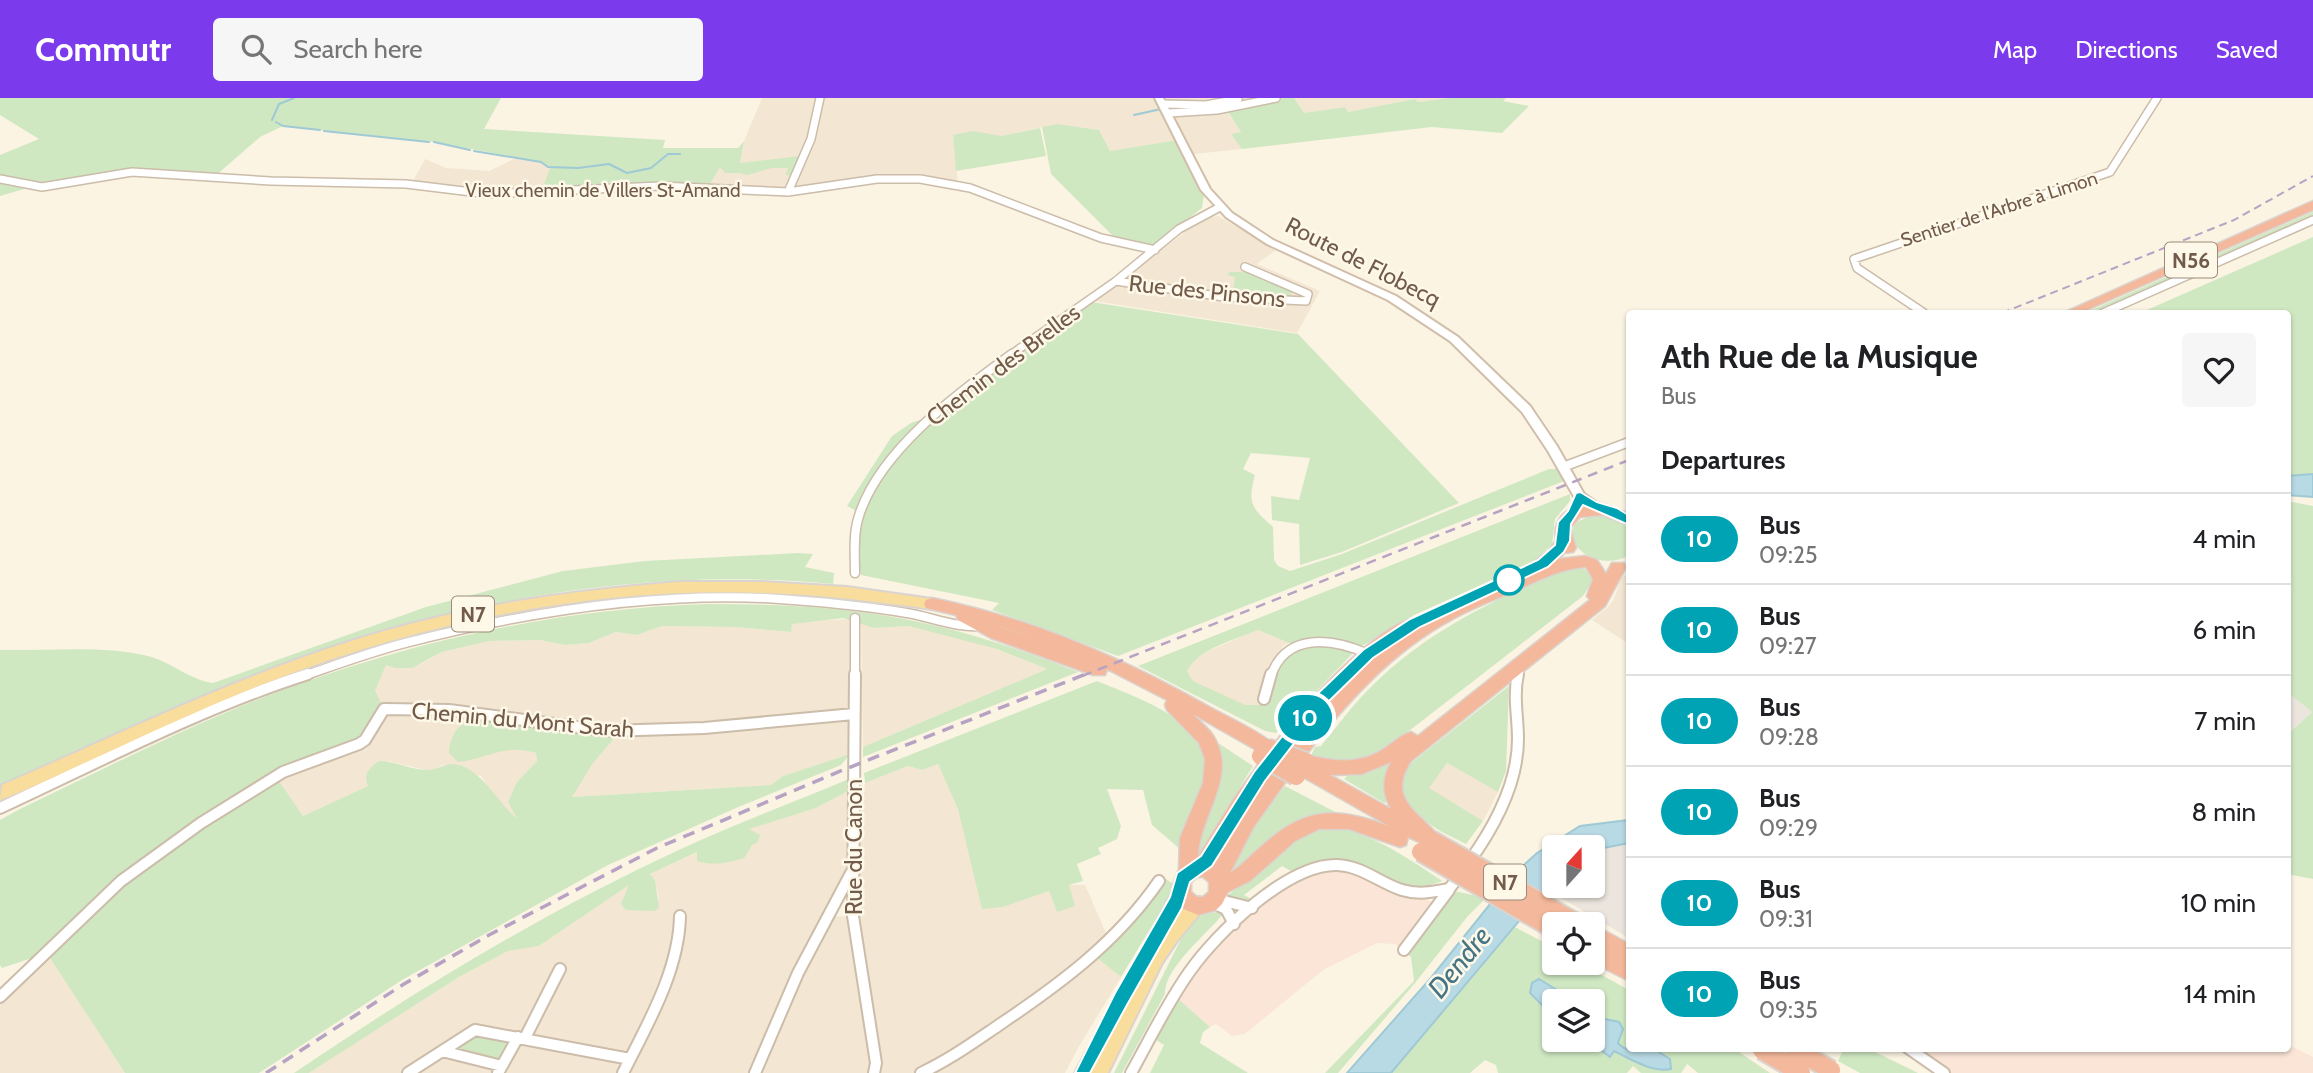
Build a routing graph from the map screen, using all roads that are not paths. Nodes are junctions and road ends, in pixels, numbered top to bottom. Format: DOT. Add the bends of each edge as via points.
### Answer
graph roads {
  1 [pos="820,98"];
  2 [pos="1244,98"];
  3 [pos="1276,98"];
  4 [pos="2157,98"];
  5 [pos="1165,106"];
  6 [pos="0,179"];
  7 [pos="788,192"];
  8 [pos="2313,205"];
  9 [pos="1220,206"];
  10 [pos="2313,220"];
  11 [pos="1155,250"];
  12 [pos="1245,267"];
  13 [pos="1116,281"];
  14 [pos="1920,310"];
  15 [pos="2076,310"];
  16 [pos="2110,310"];
  17 [pos="1626,443"];
  18 [pos="1563,467"];
  19 [pos="1580,497"];
  20 [pos="1626,506"];
  21 [pos="1608,510"];
  22 [pos="1574,513"];
  23 [pos="1626,519"];
  24 [pos="1564,541"];
  25 [pos="1589,563"];
  26 [pos="1624,566"];
  27 [pos="855,573"];
  28 [pos="932,604"];
  29 [pos="855,618"];
  30 [pos="982,625"];
  31 [pos="1368,654"];
  32 [pos="1519,666"];
  33 [pos="1264,699"];
  34 [pos="1173,705"];
  35 [pos="854,714"];
  36 [pos="1264,752"];
  37 [pos="1298,767"];
  38 [pos="40,776"];
  39 [pos="0,793"];
  40 [pos="0,802"];
  41 [pos="0,808"];
  42 [pos="1401,839"];
  43 [pos="1426,846"];
  44 [pos="853,869"];
  45 [pos="1193,871"];
  46 [pos="1159,881"];
  47 [pos="1449,889"];
  48 [pos="1181,892"];
  49 [pos="1213,894"];
  50 [pos="1252,908"];
  51 [pos="1555,912"];
  52 [pos="680,916"];
  53 [pos="1542,921"];
  54 [pos="1234,924"];
  55 [pos="1605,943"];
  56 [pos="1404,950"];
  57 [pos="1620,954"];
  58 [pos="560,969"];
  59 [pos="0,997"];
  60 [pos="521,1038"];
  61 [pos="442,1051"];
  62 [pos="1765,1052"];
  63 [pos="1799,1052"];
  64 [pos="1800,1052"];
  65 [pos="1914,1052"];
  66 [pos="630,1059"];
  67 [pos="500,1069"];
  68 [pos="1833,1072"];
  69 [pos="408,1073"];
  70 [pos="623,1073"];
  71 [pos="755,1073"];
  72 [pos="874,1073"];
  73 [pos="921,1073"];
  74 [pos="1084,1073"];
  75 [pos="1098,1073"];
  76 [pos="1131,1073"];
  77 [pos="1783,1073"];
  78 [pos="1801,1073"];
  79 [pos="1944,1073"];
  1 -- 7 [label="street" via="811,139"];
  2 -- 5 [label="street"];
  3 -- 5 [label="street" via="1216,110"];
  4 -- 14 [label="street, Sentier de l'Arbre à Limon" via="2110,172 1853,261"];
  5 -- 9 [label="street, Route de Flobecq" via="1202,182"];
  6 -- 7 [label="street, Vieux chemin de Villers St-Amand" via="41,187 132,172 406,184 482,194 647,187"];
  7 -- 11 [label="street, Vieux chemin de Villers St-Amand" via="887,178 934,181 979,191 1109,241"];
  8 -- 15 [label="highway, N56"];
  9 -- 11 [label="street, Chemin des Brelles" via="1202,213"];
  9 -- 18 [label="street, Route de Flobecq" via="1255,234 1376,290 1437,327 1472,354 1526,409"];
  10 -- 16 [label="street"];
  11 -- 13 [label="street, Chemin des Brelles"];
  12 -- 13 [label="street, Rue des Pinsons" via="1308,294 1306,301 1224,297"];
  13 -- 27 [label="street, Chemin des Brelles" via="988,372 906,443 859,515"];
  17 -- 18 [label="street"];
  18 -- 19 [label="street, Route de Flobecq"];
  19 -- 21 [label="street"];
  19 -- 22 [label="street"];
  20 -- 21 [label="highway"];
  21 -- 22 [label="highway"];
  21 -- 23 [label="highway"];
  22 -- 24 [label="highway" via="1562,528"];
  24 -- 25 [label="highway"];
  24 -- 31 [label="highway" via="1543,564 1431,614"];
  25 -- 26 [label="highway"];
  25 -- 37 [label="highway" via="1568,561 1549,568 1462,607 1412,636 1343,696"];
  25 -- 37 [label="highway" via="1601,579 1592,599 1385,759 1365,768"];
  26 -- 32 [label="highway" via="1599,602"];
  28 -- 30 [label="highway, N7"];
  28 -- 36 [label="highway" via="994,617 1077,647 1194,706"];
  28 -- 38 [label="main road, N7" via="819,588 744,585 631,590 520,605 428,625 317,658 221,695"];
  29 -- 35 [label="street, Rue du Canon"];
  30 -- 34 [label="highway, N7" via="1082,662"];
  30 -- 41 [label="street" via="970,627 852,604 762,598 648,601 537,613 407,642 271,686"];
  31 -- 33 [label="street" via="1344,644 1295,645 1282,653"];
  31 -- 45 [label="highway" via="1315,706 1260,776 1211,855"];
  32 -- 43 [label="highway" via="1397,767 1391,784 1394,800"];
  32 -- 47 [label="street" via="1514,690 1517,758 1500,812"];
  34 -- 36 [label="highway, N7"];
  34 -- 45 [label="highway" via="1206,739 1214,760 1212,783 1189,838"];
  35 -- 44 [label="street, Rue du Canon"];
  35 -- 59 [label="street, Chemin du Mont Sarah" via="704,728 607,731 449,710 384,709 359,744 284,772 145,863"];
  36 -- 37 [label="highway, N7, bridge"];
  37 -- 42 [label="highway, N7"];
  37 -- 43 [label="highway, N7"];
  37 -- 49 [label="highway" via="1235,838"];
  38 -- 39 [label="main road"];
  38 -- 40 [label="main road, N7"];
  42 -- 43 [label="highway, N7"];
  42 -- 49 [label="highway" via="1360,824 1315,820 1273,847 1247,875"];
  43 -- 51 [label="highway, N7, bridge"];
  43 -- 53 [label="highway, N7, bridge"];
  44 -- 71 [label="street" via="798,973"];
  44 -- 72 [label="street, Rue du Canon" via="855,937"];
  45 -- 48 [label="highway" via="1180,885"];
  45 -- 49 [label="highway" via="1209,871"];
  46 -- 73 [label="street" via="1115,935 1084,963 1036,1001"];
  47 -- 50 [label="street" via="1432,894 1406,892 1353,868 1322,866 1296,874"];
  47 -- 56 [label="street"];
  48 -- 49 [label="highway" via="1188,901"];
  48 -- 74 [label="main road"];
  49 -- 50 [label="street"];
  49 -- 54 [label="street"];
  49 -- 75 [label="main road" via="1180,921"];
  50 -- 54 [label="street"];
  52 -- 66 [label="street" via="682,930 654,1010"];
  54 -- 76 [label="street" via="1195,964"];
  55 -- 57 [label="highway"];
  58 -- 60 [label="street"];
  60 -- 61 [label="street" via="475,1030"];
  60 -- 66 [label="street"];
  60 -- 67 [label="street"];
  61 -- 67 [label="street"];
  61 -- 69 [label="street"];
  62 -- 78 [label="highway, bridge"];
  63 -- 77 [label="street"];
  64 -- 68 [label="highway, bridge"];
  65 -- 79 [label="street"];
  66 -- 70 [label="street"];
}
